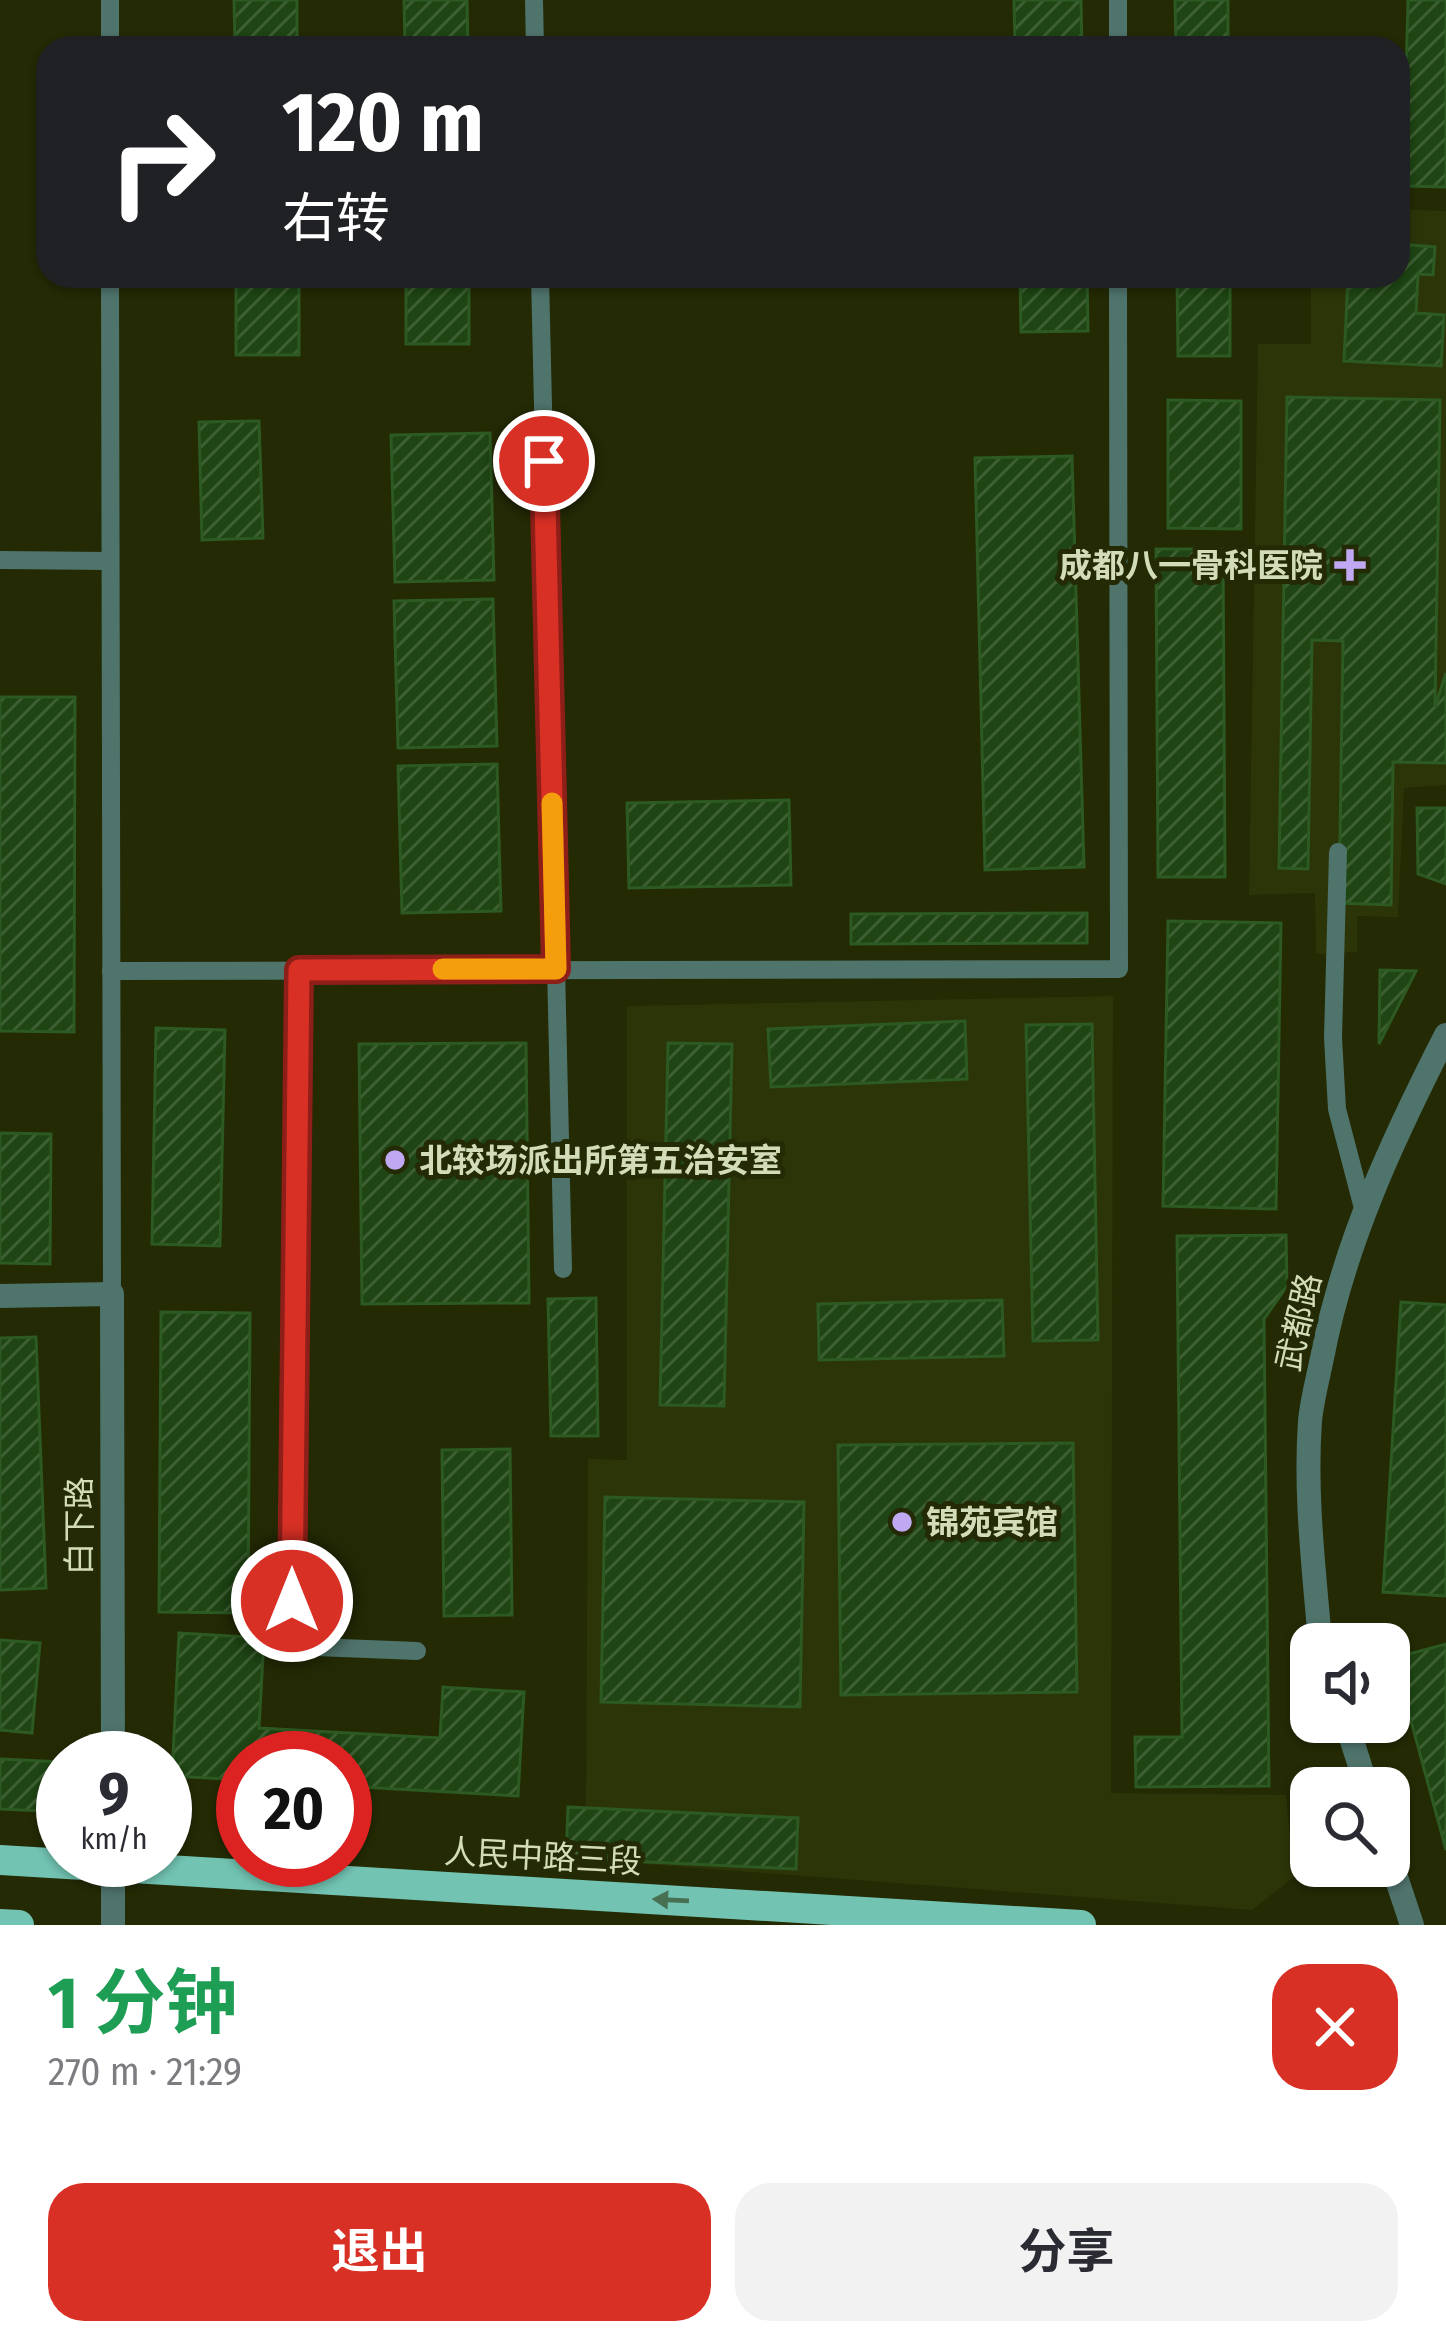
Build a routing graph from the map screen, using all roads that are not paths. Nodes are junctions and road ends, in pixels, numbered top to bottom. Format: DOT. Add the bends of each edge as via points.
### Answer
graph roads {
  1 [pos="110,0"];
  2 [pos="534,0"];
  3 [pos="1118,0"];
  4 [pos="110,36"];
  5 [pos="535,36"];
  6 [pos="1118,36"];
  7 [pos="110,288"];
  8 [pos="540,288"];
  9 [pos="1118,288"];
  10 [pos="0,560"];
  11 [pos="110,561"];
  12 [pos="1338,852"];
  13 [pos="556,969"];
  14 [pos="299,970"];
  15 [pos="112,971"];
  16 [pos="1446,1035"];
  17 [pos="1364,1212"];
  18 [pos="563,1269"];
  19 [pos="112,1294"];
  20 [pos="0,1296"];
  21 [pos="1318,1623"];
  22 [pos="418,1651"];
  23 [pos="113,1731"];
  24 [pos="0,1860"];
  25 [pos="36,1861"];
  26 [pos="192,1868"];
  27 [pos="113,1887"];
  28 [pos="1399,1887"];
  29 [pos="0,1924"];
  30 [pos="19,1925"];
  31 [pos="113,1925"];
  32 [pos="1081,1925"];
  33 [pos="1412,1925"];
  1 -- 4 [label="lane"];
  2 -- 5 [label="lane"];
  3 -- 6 [label="lane"];
  7 -- 11 [label="lane"];
  8 -- 13 [label="lane"];
  9 -- 13 [label="lane" via="1119,970"];
  10 -- 11 [label="lane"];
  11 -- 15 [label="lane"];
  12 -- 17 [label="lane" via="1337,1109"];
  13 -- 14 [label="lane"];
  13 -- 18 [label="lane"];
  14 -- 15 [label="lane"];
  14 -- 22 [label="lane" via="291,1646"];
  15 -- 19 [label="lane"];
  16 -- 17 [label="street, 武都路"];
  17 -- 21 [label="street, 武都路" via="1328,1325 1311,1418 1308,1509"];
  19 -- 20 [label="street"];
  19 -- 23 [label="street, 白下路"];
  24 -- 25 [label="main road, 人民中路三段"];
  32 -- 26 [label="main road, 人民中路三段, one-way"];
  27 -- 31 [label="street"];
  28 -- 33 [label="street"];
  29 -- 30 [label="main road"];
}
